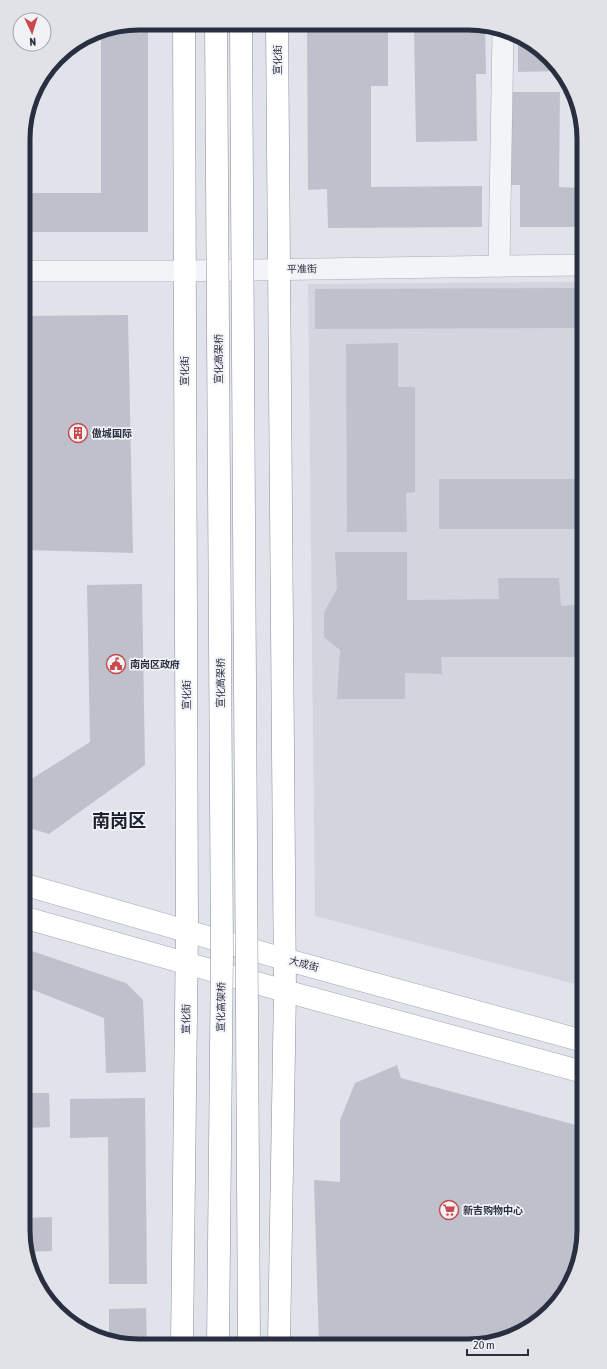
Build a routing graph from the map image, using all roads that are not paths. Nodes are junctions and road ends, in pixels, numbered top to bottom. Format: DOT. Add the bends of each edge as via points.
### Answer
graph roads {
  1 [pos="184,30"];
  2 [pos="216,30"];
  3 [pos="241,30"];
  4 [pos="277,30"];
  5 [pos="503,36"];
  6 [pos="577,264"];
  7 [pos="499,266"];
  8 [pos="278,270"];
  9 [pos="30,271"];
  10 [pos="184,271"];
  11 [pos="30,885"];
  12 [pos="30,919"];
  13 [pos="188,930"];
  14 [pos="284,959"];
  15 [pos="187,963"];
  16 [pos="285,991"];
  17 [pos="577,1039"];
  18 [pos="577,1070"];
  19 [pos="182,1339"];
  20 [pos="218,1339"];
  21 [pos="249,1339"];
  22 [pos="278,1339"];
  1 -- 10 [label="main road, 宣化街"];
  2 -- 20 [label="main road, 宣化高架桥, bridge" via="222,952"];
  3 -- 21 [label="main road, bridge"];
  4 -- 8 [label="main road, 宣化街"];
  5 -- 7 [label="street"];
  6 -- 7 [label="street, 平准街"];
  7 -- 8 [label="street, 平准街"];
  8 -- 10 [label="street, 平准街"];
  8 -- 14 [label="main road, 宣化街"];
  9 -- 10 [label="street, 平准街"];
  10 -- 13 [label="main road, 宣化街"];
  11 -- 13 [label="main road, 大成街"];
  12 -- 15 [label="main road"];
  13 -- 14 [label="main road, 大成街"];
  13 -- 15 [label="main road, 宣化街"];
  14 -- 16 [label="main road, 宣化街"];
  14 -- 17 [label="main road, 大成街"];
  15 -- 16 [label="main road"];
  15 -- 19 [label="main road, 宣化街"];
  16 -- 18 [label="main road"];
  16 -- 22 [label="main road, 宣化街"];
}
